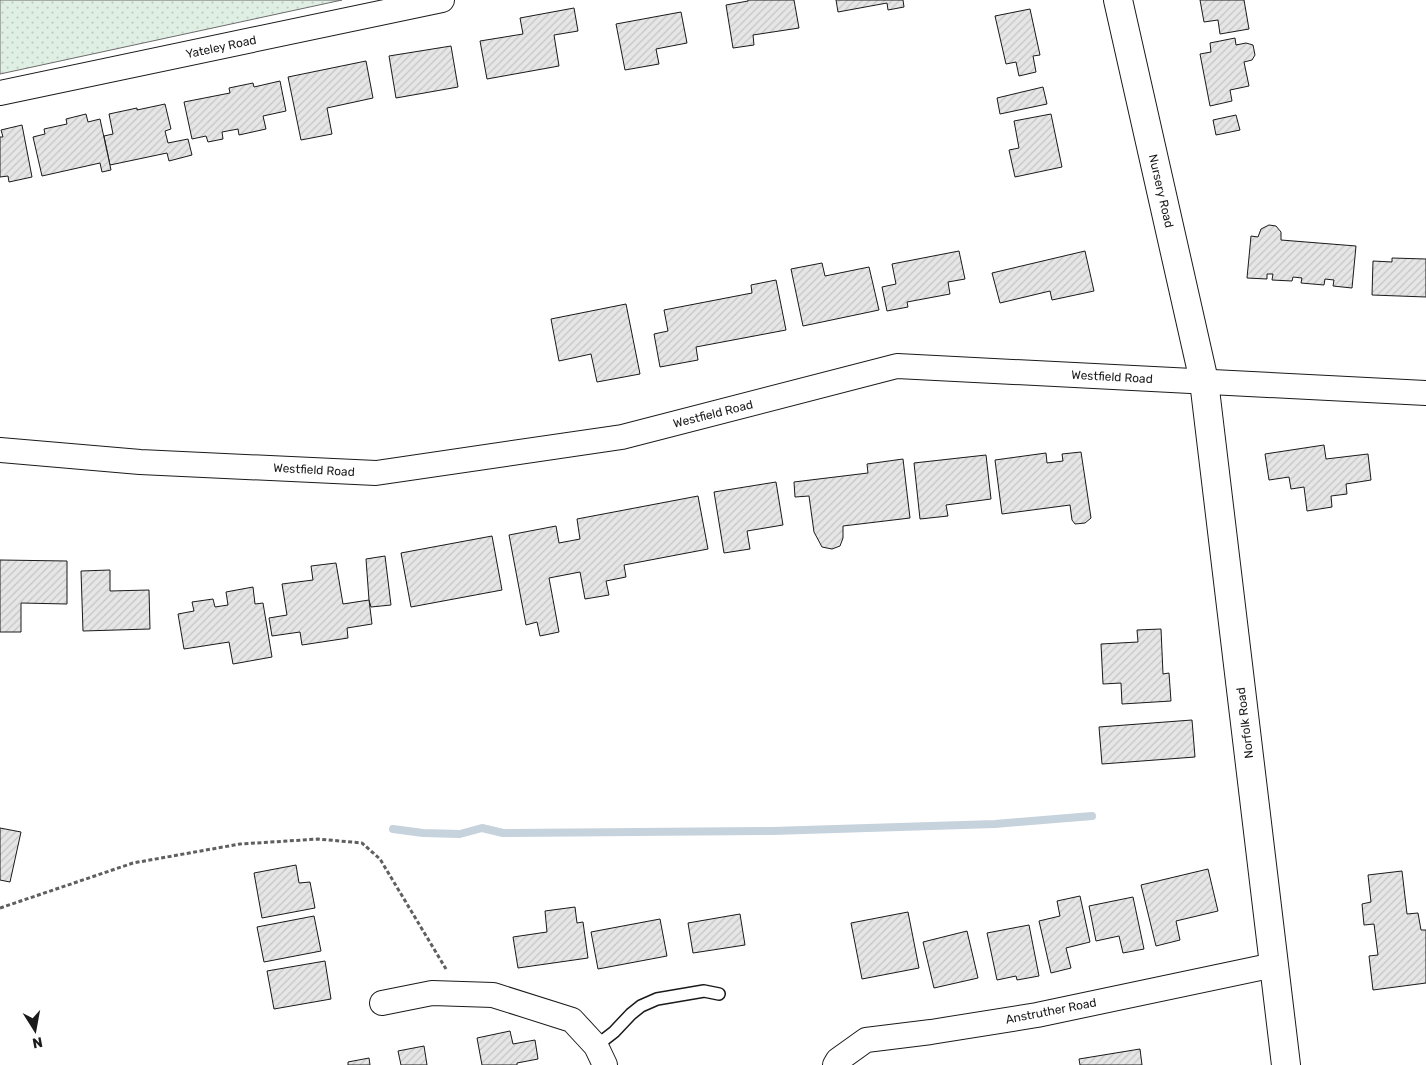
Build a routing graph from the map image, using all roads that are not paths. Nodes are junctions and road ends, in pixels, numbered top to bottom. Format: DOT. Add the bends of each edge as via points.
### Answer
graph roads {
  1 [pos="442,0"];
  2 [pos="1118,0"];
  3 [pos="0,93"];
  4 [pos="1204,381"];
  5 [pos="1426,393"];
  6 [pos="0,450"];
  7 [pos="1274,965"];
  8 [pos="720,994"];
  9 [pos="382,1003"];
  10 [pos="600,1056"];
  11 [pos="835,1065"];
  12 [pos="1286,1065"];
  1 -- 3 [label="street, Yateley Road"];
  2 -- 4 [label="main road, Nursery Road"];
  4 -- 5 [label="street, Westfield Road"];
  4 -- 6 [label="street, Westfield Road" via="897,366 622,437 376,473 140,462"];
  4 -- 7 [label="main road, Norfolk Road"];
  7 -- 11 [label="street, Anstruther Road" via="1037,1015 866,1040"];
  7 -- 12 [label="main road, Norfolk Road"];
  8 -- 10 [label="lane" via="704,991 649,1002 631,1014 614,1032"];
  9 -- 10 [label="street" via="432,993 493,995 572,1020"];
}
